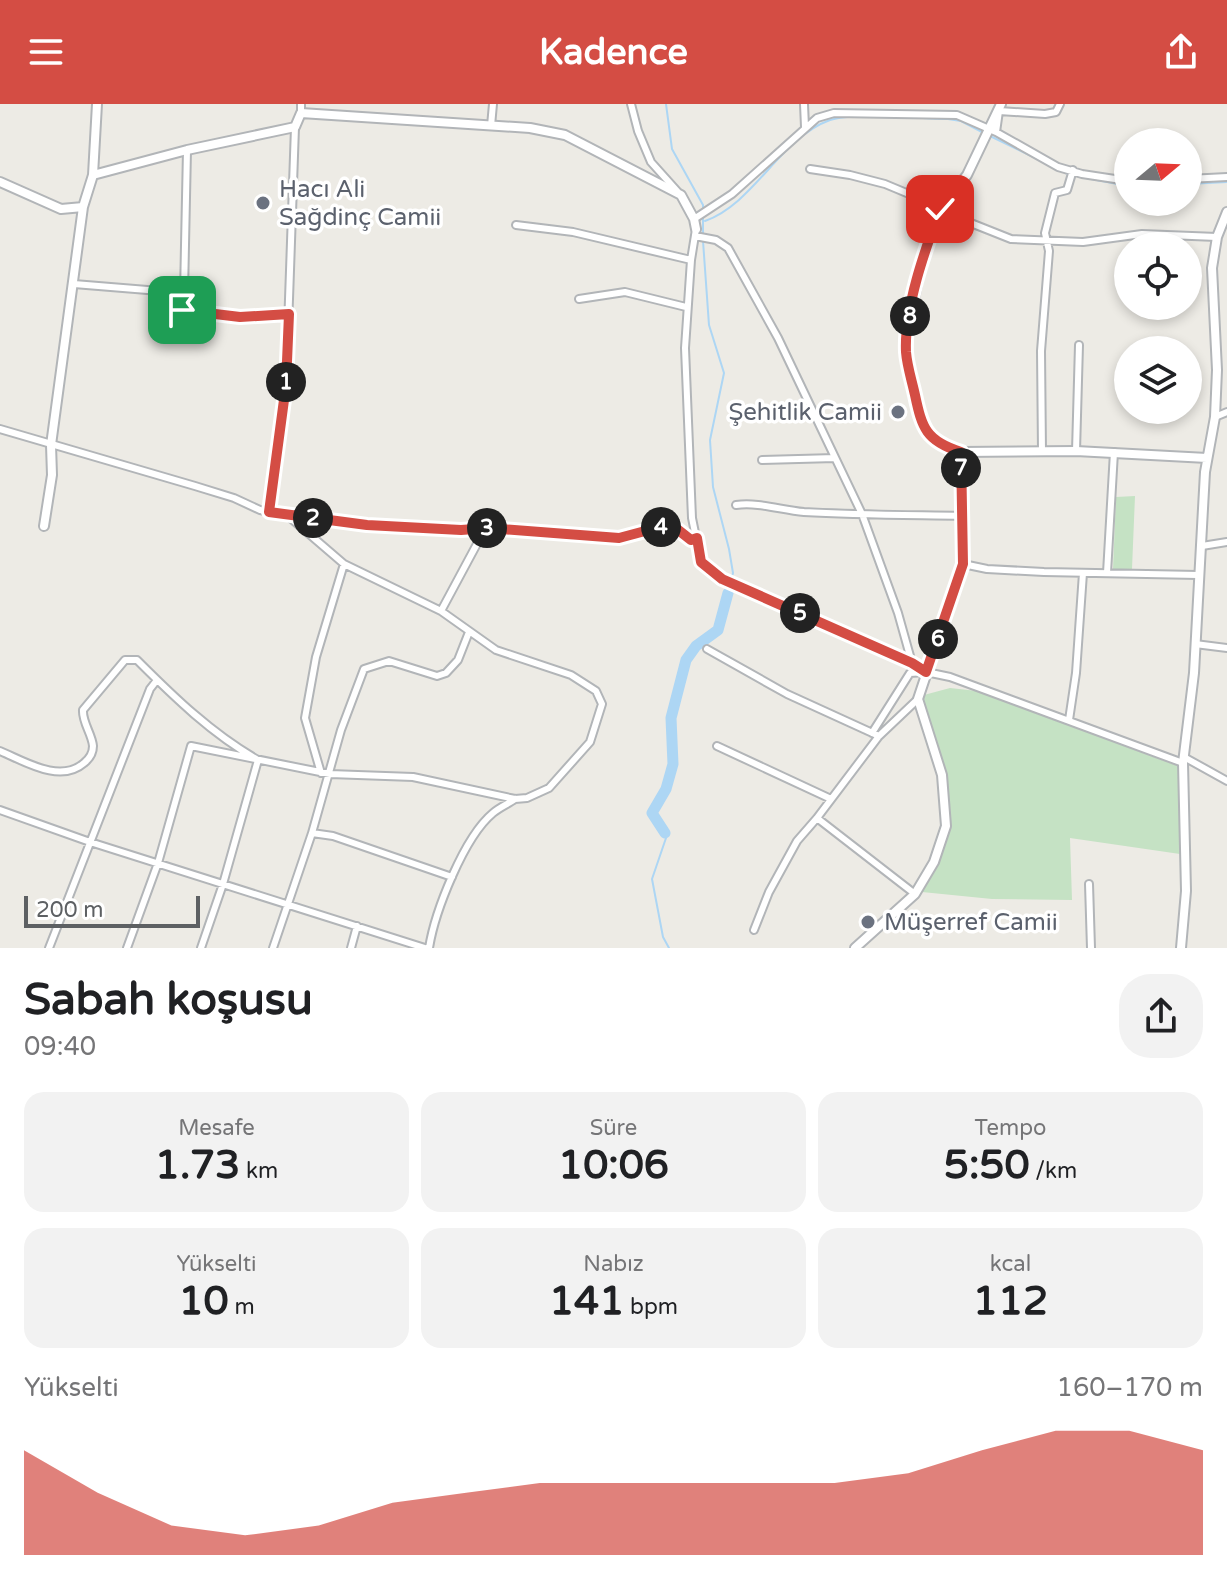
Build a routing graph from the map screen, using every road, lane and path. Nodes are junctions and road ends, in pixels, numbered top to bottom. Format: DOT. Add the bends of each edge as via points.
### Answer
graph roads {
  1 [pos="97,104"];
  2 [pos="493,104"];
  3 [pos="631,104"];
  4 [pos="804,104"];
  5 [pos="1001,104"];
  6 [pos="1060,104"];
  7 [pos="301,108"];
  8 [pos="491,126"];
  9 [pos="295,127"];
  10 [pos="805,127"];
  11 [pos="991,133"];
  12 [pos="187,150"];
  13 [pos="810,169"];
  14 [pos="1072,173"];
  15 [pos="93,175"];
  16 [pos="1227,177"];
  17 [pos="1202,178"];
  18 [pos="1114,179"];
  19 [pos="0,182"];
  20 [pos="681,195"];
  21 [pos="83,207"];
  22 [pos="940,209"];
  23 [pos="1227,212"];
  24 [pos="696,219"];
  25 [pos="516,225"];
  26 [pos="697,234"];
  27 [pos="1217,237"];
  28 [pos="1047,242"];
  29 [pos="691,260"];
  30 [pos="74,284"];
  31 [pos="184,293"];
  32 [pos="579,299"];
  33 [pos="686,307"];
  34 [pos="182,310"];
  35 [pos="289,314"];
  36 [pos="178,338"];
  37 [pos="1079,345"];
  38 [pos="1227,412"];
  39 [pos="1215,417"];
  40 [pos="0,429"];
  41 [pos="51,445"];
  42 [pos="1076,451"];
  43 [pos="961,452"];
  44 [pos="1042,452"];
  45 [pos="1114,452"];
  46 [pos="835,458"];
  47 [pos="1207,458"];
  48 [pos="762,460"];
  49 [pos="736,505"];
  50 [pos="269,512"];
  51 [pos="862,514"];
  52 [pos="287,515"];
  53 [pos="962,516"];
  54 [pos="44,526"];
  55 [pos="485,529"];
  56 [pos="697,538"];
  57 [pos="1227,542"];
  58 [pos="1202,546"];
  59 [pos="344,564"];
  60 [pos="963,564"];
  61 [pos="1083,573"];
  62 [pos="1107,573"];
  63 [pos="1198,575"];
  64 [pos="441,611"];
  65 [pos="469,632"];
  66 [pos="1195,644"];
  67 [pos="1227,648"];
  68 [pos="707,649"];
  69 [pos="912,663"];
  70 [pos="926,672"];
  71 [pos="157,680"];
  72 [pos="918,699"];
  73 [pos="1069,720"];
  74 [pos="875,734"];
  75 [pos="717,746"];
  76 [pos="0,751"];
  77 [pos="258,760"];
  78 [pos="1184,760"];
  79 [pos="326,774"];
  80 [pos="1227,781"];
  81 [pos="515,799"];
  82 [pos="831,799"];
  83 [pos="0,810"];
  84 [pos="817,818"];
  85 [pos="312,833"];
  86 [pos="90,842"];
  87 [pos="158,863"];
  88 [pos="452,877"];
  89 [pos="223,884"];
  90 [pos="1089,884"];
  91 [pos="915,894"];
  92 [pos="288,905"];
  93 [pos="357,926"];
  94 [pos="754,930"];
  95 [pos="49,948"];
  96 [pos="127,948"];
  97 [pos="201,948"];
  98 [pos="273,948"];
  99 [pos="351,948"];
  100 [pos="427,948"];
  101 [pos="855,948"];
  102 [pos="1091,948"];
  103 [pos="1181,948"];
  1 -- 15 [label="street"];
  2 -- 8 [label="street"];
  3 -- 20 [label="street" via="651,162"];
  4 -- 10 [label="street"];
  5 -- 11 [label="street"];
  6 -- 11 [label="street" via="1048,114 999,111"];
  7 -- 8 [label="street"];
  7 -- 9 [label="street"];
  8 -- 20 [label="street" via="565,135"];
  9 -- 12 [label="street"];
  9 -- 35 [label="street"];
  10 -- 11 [label="street" via="834,113 957,115"];
  10 -- 24 [label="street" via="732,194"];
  11 -- 14 [label="street"];
  11 -- 22 [label="street"];
  12 -- 15 [label="street"];
  12 -- 31 [label="street"];
  13 -- 22 [label="street" via="885,184"];
  14 -- 18 [label="street"];
  14 -- 28 [label="street" via="1067,190 1055,193"];
  15 -- 21 [label="street"];
  16 -- 17 [label="street"];
  19 -- 21 [label="street" via="61,209"];
  20 -- 24 [label="street"];
  21 -- 30 [label="street"];
  22 -- 28 [label="street" via="1011,239"];
  22 -- 43 [label="street" via="914,292 906,353 922,425 944,447"];
  23 -- 27 [label="street"];
  24 -- 26 [label="street"];
  25 -- 29 [label="street" via="573,232"];
  26 -- 29 [label="street"];
  26 -- 46 [label="street" via="728,248"];
  27 -- 28 [label="street" via="1142,234"];
  27 -- 39 [label="street" via="1212,268"];
  28 -- 44 [label="street"];
  29 -- 33 [label="street"];
  30 -- 31 [label="street"];
  30 -- 41 [label="street"];
  31 -- 34 [label="street"];
  32 -- 33 [label="street" via="625,292"];
  33 -- 56 [label="street" via="692,518"];
  34 -- 35 [label="street" via="240,317"];
  34 -- 36 [label="street"];
  35 -- 50 [label="street" via="286,385"];
  37 -- 42 [label="street"];
  38 -- 39 [label="street"];
  39 -- 47 [label="street"];
  40 -- 41 [label="street"];
  41 -- 50 [label="street"];
  41 -- 54 [label="street"];
  42 -- 44 [label="street"];
  42 -- 45 [label="street"];
  43 -- 44 [label="street"];
  43 -- 53 [label="street"];
  45 -- 47 [label="street"];
  45 -- 62 [label="street"];
  46 -- 48 [label="street"];
  46 -- 51 [label="street"];
  47 -- 58 [label="street"];
  49 -- 51 [label="street"];
  50 -- 52 [label="street"];
  51 -- 53 [label="street"];
  51 -- 69 [label="street"];
  52 -- 55 [label="street" via="367,525"];
  52 -- 59 [label="street"];
  53 -- 60 [label="street"];
  55 -- 56 [label="street" via="619,538 660,527"];
  55 -- 64 [label="street"];
  56 -- 69 [label="street" via="701,562 722,579"];
  57 -- 58 [label="street"];
  58 -- 63 [label="street"];
  59 -- 64 [label="street"];
  59 -- 79 [label="street" via="316,657 305,718"];
  60 -- 61 [label="street"];
  60 -- 70 [label="street"];
  61 -- 62 [label="street"];
  61 -- 73 [label="street"];
  62 -- 63 [label="street"];
  63 -- 66 [label="street"];
  64 -- 65 [label="street"];
  65 -- 79 [label="street" via="458,660 446,673 437,676 389,661 364,669"];
  65 -- 81 [label="street" via="496,650 571,675 596,691 602,704 590,742 549,788"];
  66 -- 67 [label="street"];
  66 -- 78 [label="street"];
  68 -- 74 [label="street" via="787,694"];
  69 -- 70 [label="street"];
  70 -- 72 [label="street"];
  70 -- 73 [label="street"];
  70 -- 74 [label="street" via="910,673"];
  71 -- 76 [label="street" via="137,660 125,660 83,710 93,746 83,764 72,770 60,773"];
  71 -- 77 [label="street" via="210,728"];
  71 -- 86 [label="street"];
  72 -- 74 [label="street"];
  72 -- 91 [label="street" via="942,775 946,826 934,862"];
  73 -- 78 [label="street"];
  74 -- 82 [label="street"];
  75 -- 82 [label="street"];
  77 -- 79 [label="street"];
  77 -- 87 [label="street" via="191,746"];
  77 -- 89 [label="street"];
  78 -- 80 [label="street"];
  78 -- 103 [label="street" via="1186,891"];
  79 -- 81 [label="street" via="413,777"];
  79 -- 85 [label="street"];
  81 -- 88 [label="street" via="479,829"];
  82 -- 84 [label="street"];
  83 -- 86 [label="street"];
  84 -- 91 [label="street"];
  84 -- 94 [label="street" via="797,841"];
  85 -- 88 [label="street"];
  85 -- 92 [label="street"];
  86 -- 87 [label="street"];
  86 -- 95 [label="street"];
  87 -- 89 [label="street"];
  87 -- 96 [label="street"];
  88 -- 100 [label="street"];
  89 -- 92 [label="street"];
  89 -- 97 [label="street"];
  90 -- 102 [label="street"];
  91 -- 101 [label="street"];
  92 -- 93 [label="street"];
  92 -- 98 [label="street"];
  93 -- 99 [label="street"];
  93 -- 100 [label="street"];
}
